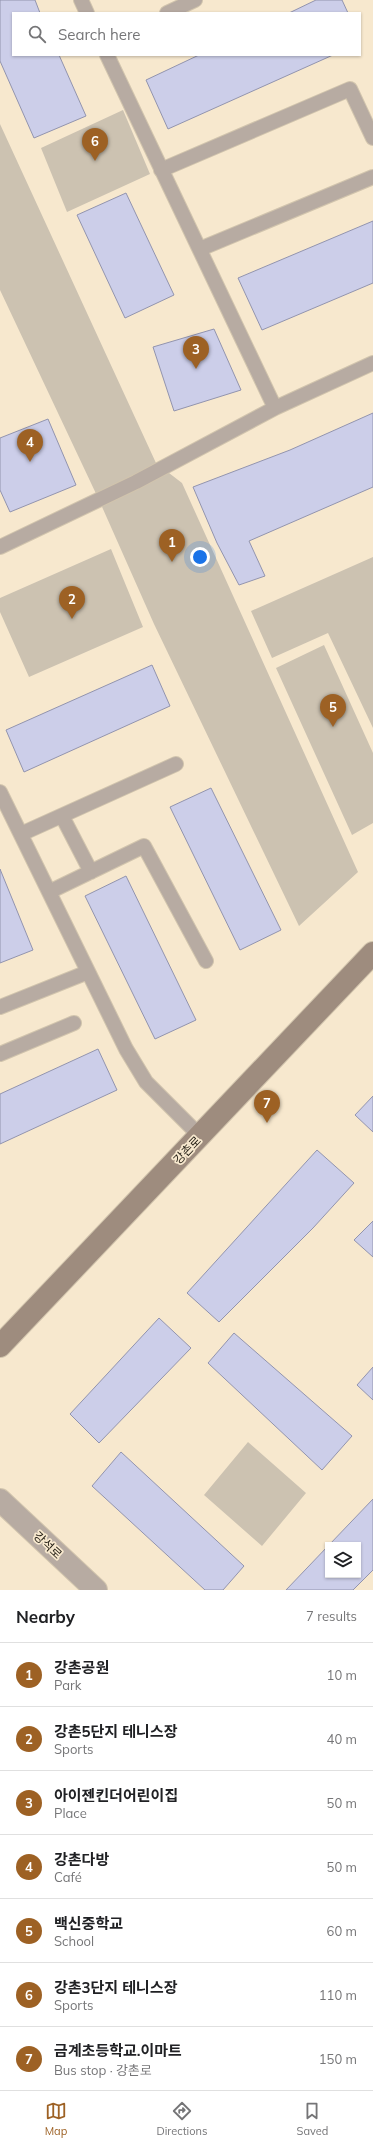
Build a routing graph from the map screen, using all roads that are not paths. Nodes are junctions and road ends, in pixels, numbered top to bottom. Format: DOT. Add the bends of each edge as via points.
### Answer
graph roads {
  1 [pos="81,0"];
  2 [pos="195,0"];
  3 [pos="87,12"];
  4 [pos="169,12"];
  5 [pos="108,56"];
  6 [pos="373,138"];
  7 [pos="161,170"];
  8 [pos="373,177"];
  9 [pos="200,250"];
  10 [pos="373,362"];
  11 [pos="275,408"];
  12 [pos="0,547"];
  13 [pos="176,764"];
  14 [pos="0,792"];
  15 [pos="62,816"];
  16 [pos="21,834"];
  17 [pos="91,872"];
  18 [pos="49,892"];
  19 [pos="373,953"];
  20 [pos="206,961"];
  21 [pos="88,972"];
  22 [pos="0,1007"];
  23 [pos="74,1023"];
  24 [pos="0,1054"];
  25 [pos="200,1136"];
  26 [pos="0,1346"];
  27 [pos="0,1500"];
  28 [pos="96,1590"];
  1 -- 3 [label="lane"];
  2 -- 4 [label="lane"];
  5 -- 7 [label="lane"];
  6 -- 7 [label="lane" via="350,89"];
  7 -- 9 [label="lane"];
  8 -- 9 [label="lane"];
  9 -- 11 [label="lane"];
  10 -- 11 [label="lane"];
  11 -- 12 [label="lane" via="136,482"];
  13 -- 15 [label="lane"];
  14 -- 16 [label="lane"];
  15 -- 16 [label="lane"];
  15 -- 17 [label="lane"];
  16 -- 18 [label="lane"];
  17 -- 18 [label="lane"];
  17 -- 20 [label="lane" via="144,846"];
  18 -- 21 [label="lane"];
  19 -- 25 [label="main road, 강촌로"];
  21 -- 22 [label="lane"];
  21 -- 25 [label="lane" via="126,1049 146,1082"];
  23 -- 24 [label="lane"];
  25 -- 26 [label="main road, 강촌로"];
  27 -- 28 [label="street, 강석로"];
}
